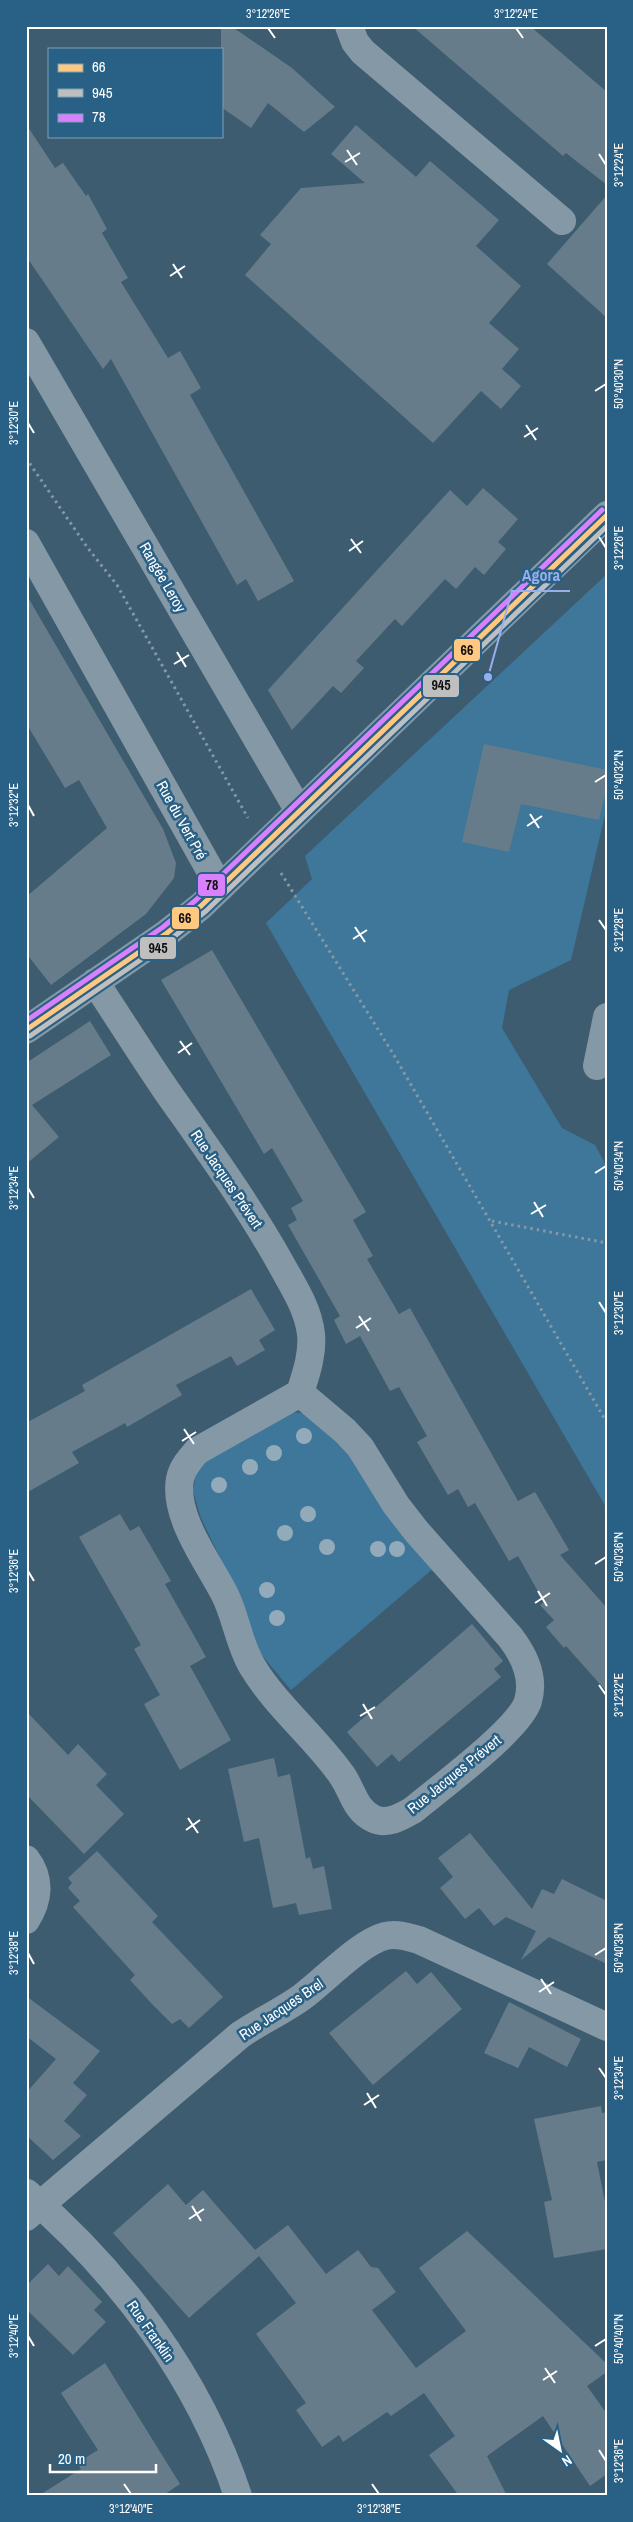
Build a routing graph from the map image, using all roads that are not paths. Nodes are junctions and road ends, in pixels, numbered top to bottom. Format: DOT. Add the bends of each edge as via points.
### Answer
graph roads {
  1 [pos="348,26"];
  2 [pos="562,221"];
  3 [pos="26,342"];
  4 [pos="607,515"];
  5 [pos="26,543"];
  6 [pos="299,811"];
  7 [pos="220,888"];
  8 [pos="95,982"];
  9 [pos="607,1017"];
  10 [pos="26,1030"];
  11 [pos="597,1066"];
  12 [pos="300,1393"];
  13 [pos="26,1859"];
  14 [pos="26,1920"];
  15 [pos="607,2027"];
  16 [pos="31,2205"];
  17 [pos="238,2496"];
  1 -- 2 [label="street" via="363,52"];
  3 -- 6 [label="street, Rangée Leroy"];
  4 -- 6 [label="street"];
  5 -- 7 [label="street, Rue du Vert Pré"];
  6 -- 7 [label="street"];
  7 -- 8 [label="street" via="167,933"];
  8 -- 10 [label="street"];
  8 -- 12 [label="street, Rue Jacques Prévert" via="239,1194 301,1300 311,1334 311,1350"];
  9 -- 11 [label="street"];
  12 -- 12 [label="street, Rue Jacques Prévert" via="198,1451 186,1463 180,1479 184,1516 226,1595 252,1666 342,1774 357,1807 375,1820 385,1822 412,1810 512,1727 528,1701 527,1667 521,1651 510,1637 396,1505 360,1447"];
  13 -- 14 [label="street" via="37,1880 37,1896"];
  15 -- 16 [label="street, Rue Jacques Brel" via="419,1940 387,1935 360,1950 300,1999 240,2035"];
  16 -- 17 [label="street, Rue Franklin" via="102,2265 146,2321 203,2412 228,2464"];
}
